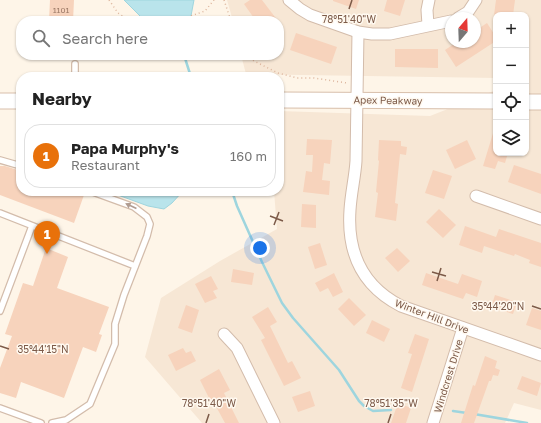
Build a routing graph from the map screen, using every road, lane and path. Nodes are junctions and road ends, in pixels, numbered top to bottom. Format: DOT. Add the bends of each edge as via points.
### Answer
graph roads {
  1 [pos="109,0"];
  2 [pos="214,0"];
  3 [pos="224,0"];
  4 [pos="289,0"];
  5 [pos="429,0"];
  6 [pos="476,0"];
  7 [pos="468,12"];
  8 [pos="122,16"];
  9 [pos="191,16"];
  10 [pos="229,16"];
  11 [pos="445,22"];
  12 [pos="428,25"];
  13 [pos="358,32"];
  14 [pos="253,60"];
  15 [pos="75,64"];
  16 [pos="75,72"];
  17 [pos="276,72"];
  18 [pos="284,75"];
  19 [pos="351,84"];
  20 [pos="284,100"];
  21 [pos="356,100"];
  22 [pos="0,101"];
  23 [pos="16,101"];
  24 [pos="493,101"];
  25 [pos="529,102"];
  26 [pos="541,102"];
  27 [pos="0,160"];
  28 [pos="16,165"];
  29 [pos="104,196"];
  30 [pos="476,196"];
  31 [pos="0,213"];
  32 [pos="541,219"];
  33 [pos="32,226"];
  34 [pos="135,266"];
  35 [pos="0,311"];
  36 [pos="463,328"];
  37 [pos="224,334"];
  38 [pos="541,355"];
  39 [pos="0,408"];
  40 [pos="41,423"];
  41 [pos="52,423"];
  42 [pos="274,423"];
  43 [pos="433,423"];
  1 -- 8 [label="path"];
  2 -- 9 [label="path" via="206,11"];
  3 -- 10 [label="path"];
  4 -- 13 [label="street" via="310,15"];
  5 -- 12 [label="street"];
  6 -- 7 [label="street"];
  11 -- 12 [label="street"];
  12 -- 13 [label="street" via="381,35"];
  13 -- 21 [label="street, Winter Hill Drive"];
  14 -- 17 [label="path"];
  15 -- 16 [label="lane"];
  18 -- 19 [label="path"];
  20 -- 21 [label="main road, Apex Peakway"];
  21 -- 24 [label="main road, Apex Peakway"];
  21 -- 36 [label="street, Winter Hill Drive" via="355,167 349,218 350,236 357,261 371,283 391,301"];
  22 -- 23 [label="main road"];
  25 -- 26 [label="main road"];
  27 -- 28 [label="lane"];
  34 -- 29 [label="lane, one-way" via="150,224 147,217 134,207"];
  30 -- 32 [label="street"];
  31 -- 33 [label="lane"];
  33 -- 34 [label="lane"];
  33 -- 35 [label="lane"];
  34 -- 41 [label="lane" via="115,324 114,344 90,404 66,420"];
  36 -- 38 [label="street, Winter Hill Drive"];
  36 -- 43 [label="street, Windcrest Drive"];
  37 -- 42 [label="street" via="237,348"];
  39 -- 40 [label="lane"];
}
